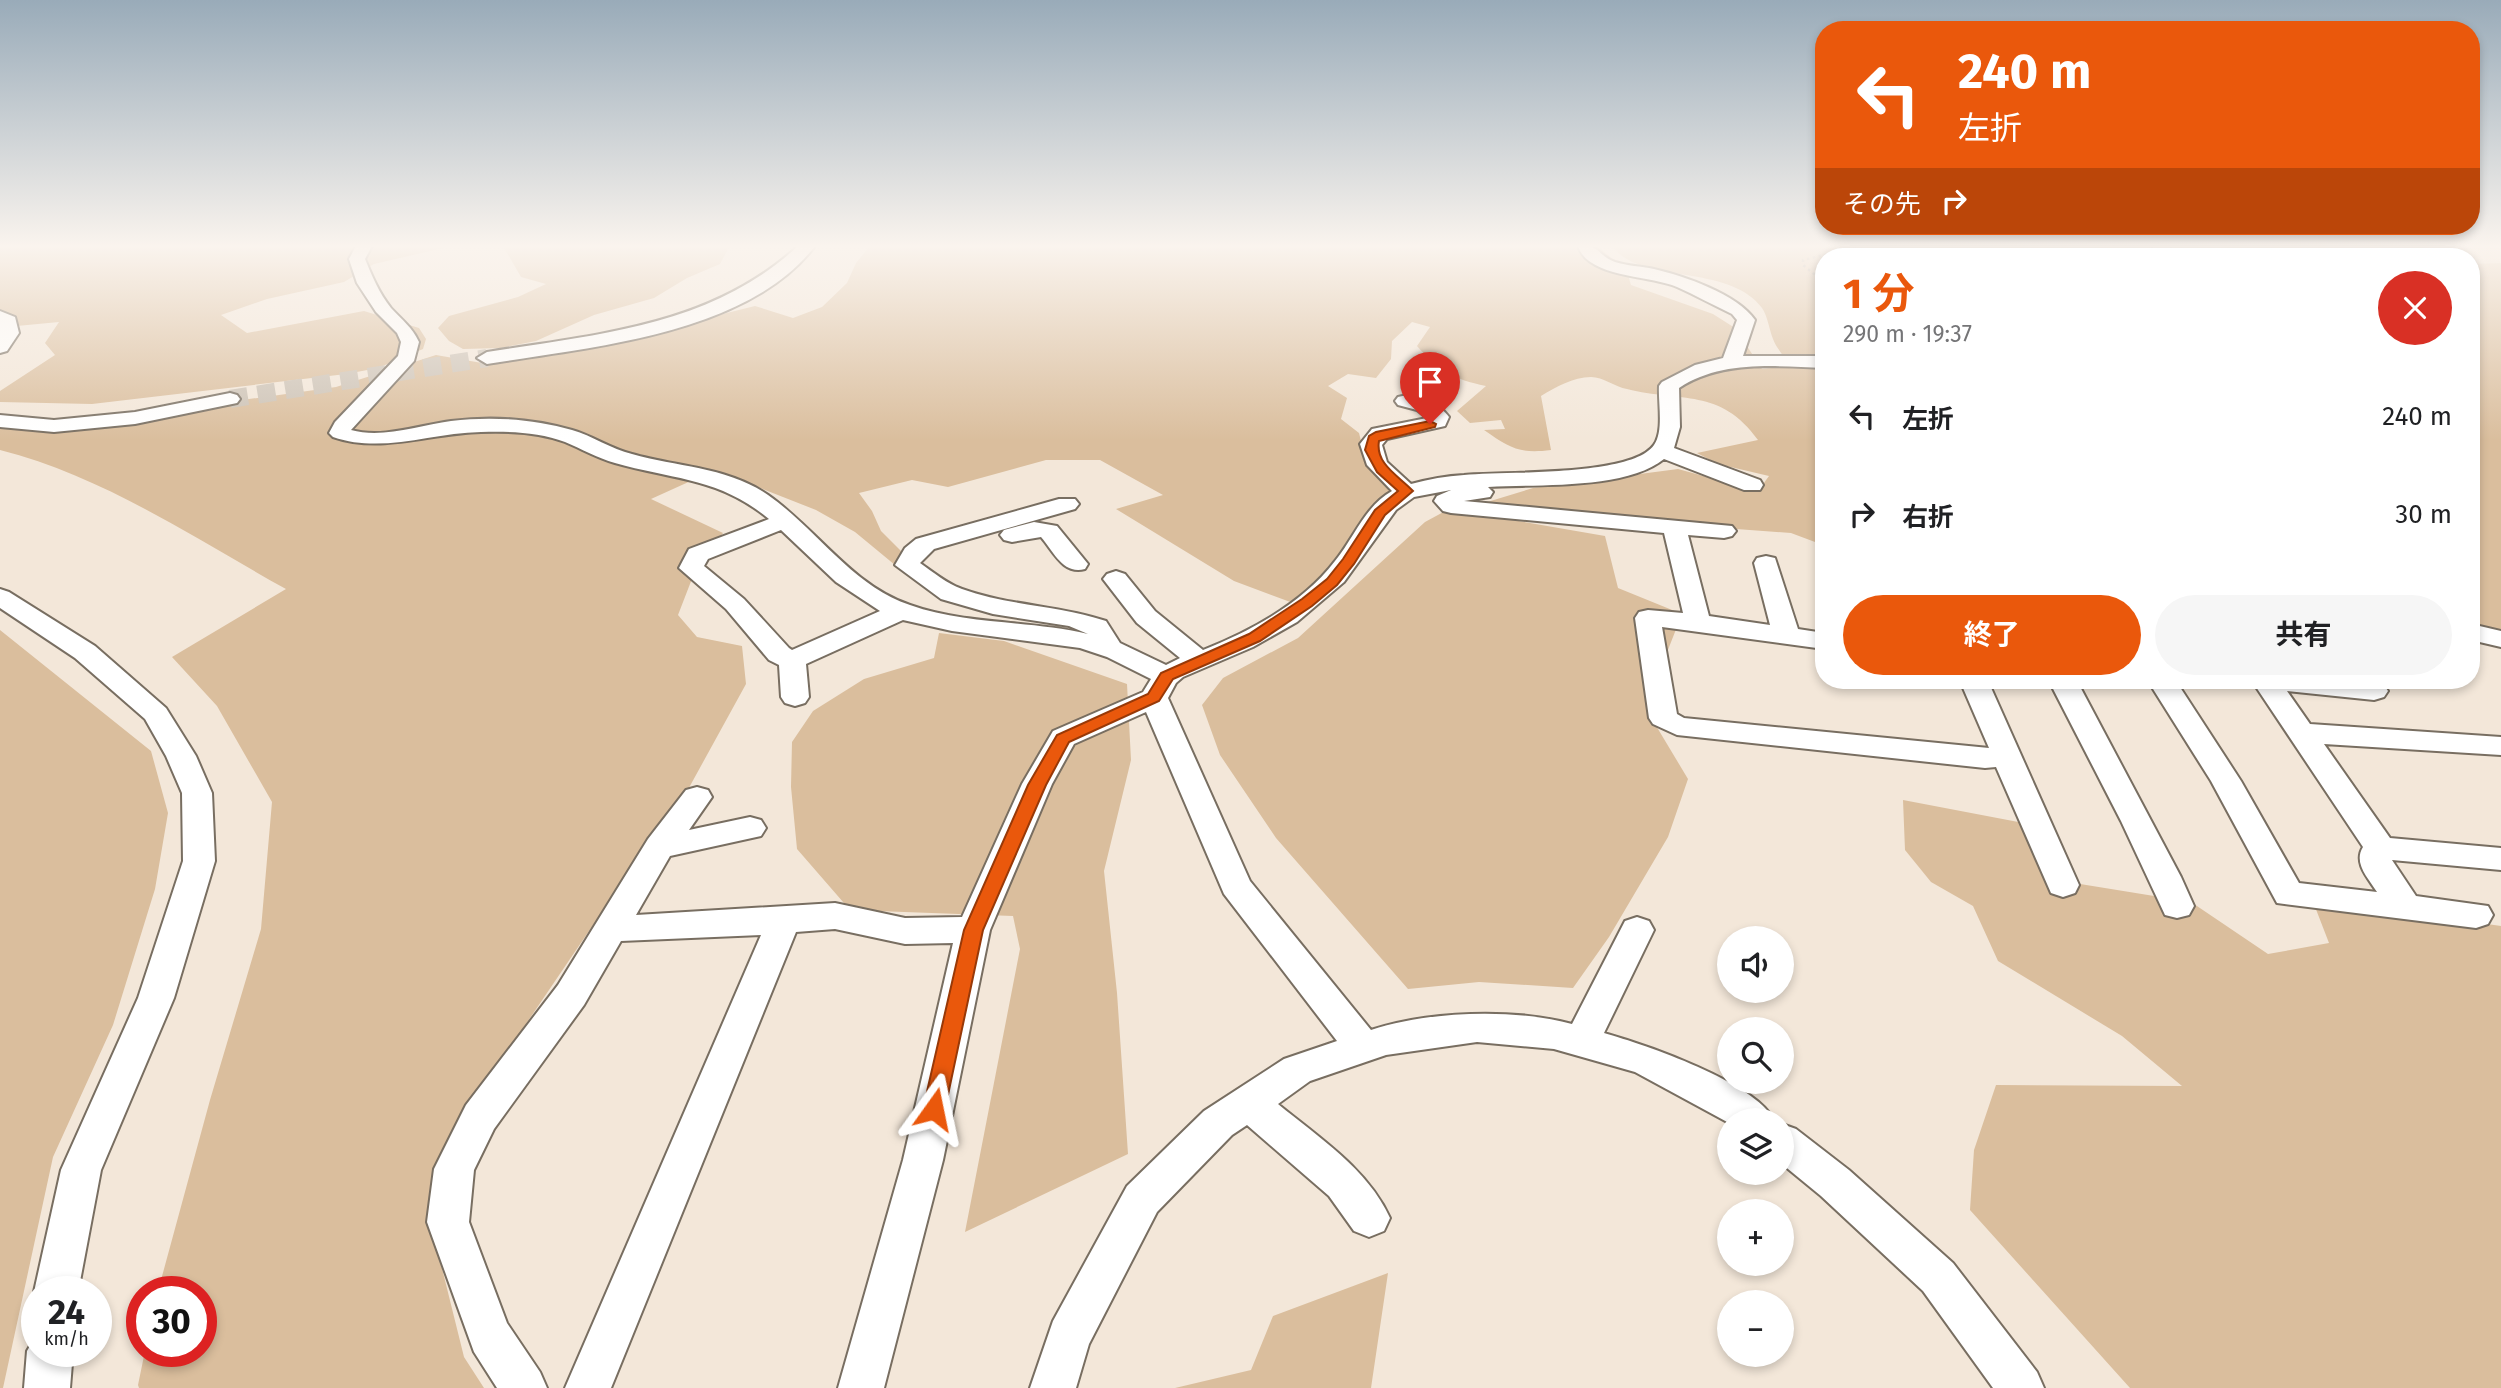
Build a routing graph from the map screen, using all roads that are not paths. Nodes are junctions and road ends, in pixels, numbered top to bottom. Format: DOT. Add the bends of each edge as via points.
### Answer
graph roads {
  1 [pos="384,311"];
  2 [pos="704,311"];
  3 [pos="1739,311"];
  4 [pos="0,316"];
  5 [pos="0,347"];
  6 [pos="487,358"];
  7 [pos="1815,362"];
  8 [pos="1731,363"];
  9 [pos="230,399"];
  10 [pos="1405,401"];
  11 [pos="0,421"];
  12 [pos="1663,451"];
  13 [pos="1528,477"];
  14 [pos="1752,485"];
  15 [pos="1406,491"];
  16 [pos="1067,504"];
  17 [pos="784,521"];
  18 [pos="1674,527"];
  19 [pos="1724,531"];
  20 [pos="911,559"];
  21 [pos="1766,563"];
  22 [pos="1076,564"];
  23 [pos="1116,579"];
  24 [pos="0,597"];
  25 [pos="901,611"];
  26 [pos="1698,622"];
  27 [pos="2480,634"];
  28 [pos="1787,638"];
  29 [pos="2501,639"];
  30 [pos="1815,640"];
  31 [pos="1110,649"];
  32 [pos="791,661"];
  33 [pos="1200,662"];
  34 [pos="1160,687"];
  35 [pos="1978,689"];
  36 [pos="2067,689"];
  37 [pos="2167,689"];
  38 [pos="2271,689"];
  39 [pos="2352,689"];
  40 [pos="2374,691"];
  41 [pos="795,697"];
  42 [pos="2300,733"];
  43 [pos="2501,746"];
  44 [pos="2007,756"];
  45 [pos="697,797"];
  46 [pos="750,828"];
  47 [pos="659,847"];
  48 [pos="2381,848"];
  49 [pos="2501,859"];
  50 [pos="2063,885"];
  51 [pos="2177,906"];
  52 [pos="2407,908"];
  53 [pos="2476,915"];
  54 [pos="784,921"];
  55 [pos="609,929"];
  56 [pos="973,930"];
  57 [pos="1637,930"];
  58 [pos="1581,1042"];
  59 [pos="1363,1047"];
  60 [pos="1248,1102"];
  61 [pos="1738,1108"];
  62 [pos="1794,1151"];
  63 [pos="1368,1218"];
  64 [pos="58,1276"];
  65 [pos="49,1367"];
  66 [pos="47,1388"];
  67 [pos="524,1388"];
  68 [pos="588,1388"];
  69 [pos="861,1388"];
  70 [pos="1053,1388"];
  71 [pos="2021,1388"];
  1 -- 17 [label="street" via="405,331 410,342 407,357 342,426 340,432 349,437 510,425 565,435 623,459 732,484"];
  2 -- 6 [label="street" via="649,328"];
  3 -- 8 [label="street" via="1746,320"];
  4 -- 5 [label="street" via="9,321 10,333"];
  7 -- 8 [label="street"];
  8 -- 12 [label="street" via="1679,378 1669,386"];
  9 -- 11 [label="street" via="135,418 54,426"];
  10 -- 15 [label="street" via="1434,412 1438,422 1380,434 1373,439 1371,450 1381,469"];
  12 -- 13 [label="street" via="1639,467 1594,475"];
  12 -- 14 [label="street"];
  13 -- 15 [label="street" via="1440,482"];
  13 -- 18 [label="street" via="1514,490 1460,494 1446,501 1465,508"];
  15 -- 33 [label="street" via="1380,512 1349,561 1307,603 1255,638"];
  16 -- 20 [label="street" via="925,544"];
  17 -- 25 [label="street" via="874,598"];
  17 -- 32 [label="street" via="698,554 691,568 735,604 779,654"];
  18 -- 19 [label="street"];
  18 -- 26 [label="street"];
  20 -- 22 [label="street" via="1034,529 1049,531"];
  20 -- 31 [label="street" via="907,565 950,594 993,607 1074,619 1097,627"];
  21 -- 28 [label="street"];
  23 -- 33 [label="street" via="1146,617"];
  24 -- 64 [label="street" via="85,652 156,714 197,793 199,861 156,998 81,1170"];
  25 -- 31 [label="street"];
  25 -- 32 [label="street"];
  26 -- 28 [label="street"];
  26 -- 44 [label="street" via="1648,618 1663,718 1677,726 1985,758"];
  27 -- 29 [label="street"];
  28 -- 30 [label="street"];
  31 -- 34 [label="street"];
  32 -- 41 [label="street"];
  33 -- 34 [label="street"];
  34 -- 56 [label="street" via="1063,738 1037,785"];
  34 -- 59 [label="street" via="1186,766 1236,886"];
  35 -- 44 [label="street"];
  36 -- 51 [label="street" via="2148,839"];
  37 -- 52 [label="street" via="2226,781 2289,894"];
  38 -- 42 [label="street"];
  39 -- 40 [label="street"];
  42 -- 43 [label="street"];
  42 -- 48 [label="street"];
  44 -- 50 [label="street"];
  45 -- 47 [label="street"];
  46 -- 47 [label="street"];
  47 -- 55 [label="street"];
  48 -- 49 [label="street"];
  48 -- 52 [label="street" via="2375,854 2377,867"];
  52 -- 53 [label="street"];
  54 -- 55 [label="street"];
  54 -- 56 [label="street" via="835,916 905,931"];
  54 -- 68 [label="street"];
  55 -- 67 [label="street" via="571,995 481,1117 454,1169 449,1222 490,1336"];
  56 -- 69 [label="street" via="923,1160"];
  57 -- 58 [label="street"];
  58 -- 59 [label="street" via="1554,1034 1477,1027"];
  58 -- 61 [label="street" via="1645,1060"];
  59 -- 60 [label="street" via="1297,1070"];
  60 -- 63 [label="street" via="1343,1183"];
  60 -- 70 [label="street" via="1218,1122 1142,1199 1069,1337"];
  62 -- 71 [label="street" via="1938,1277"];
  65 -- 66 [label="street"];
}
